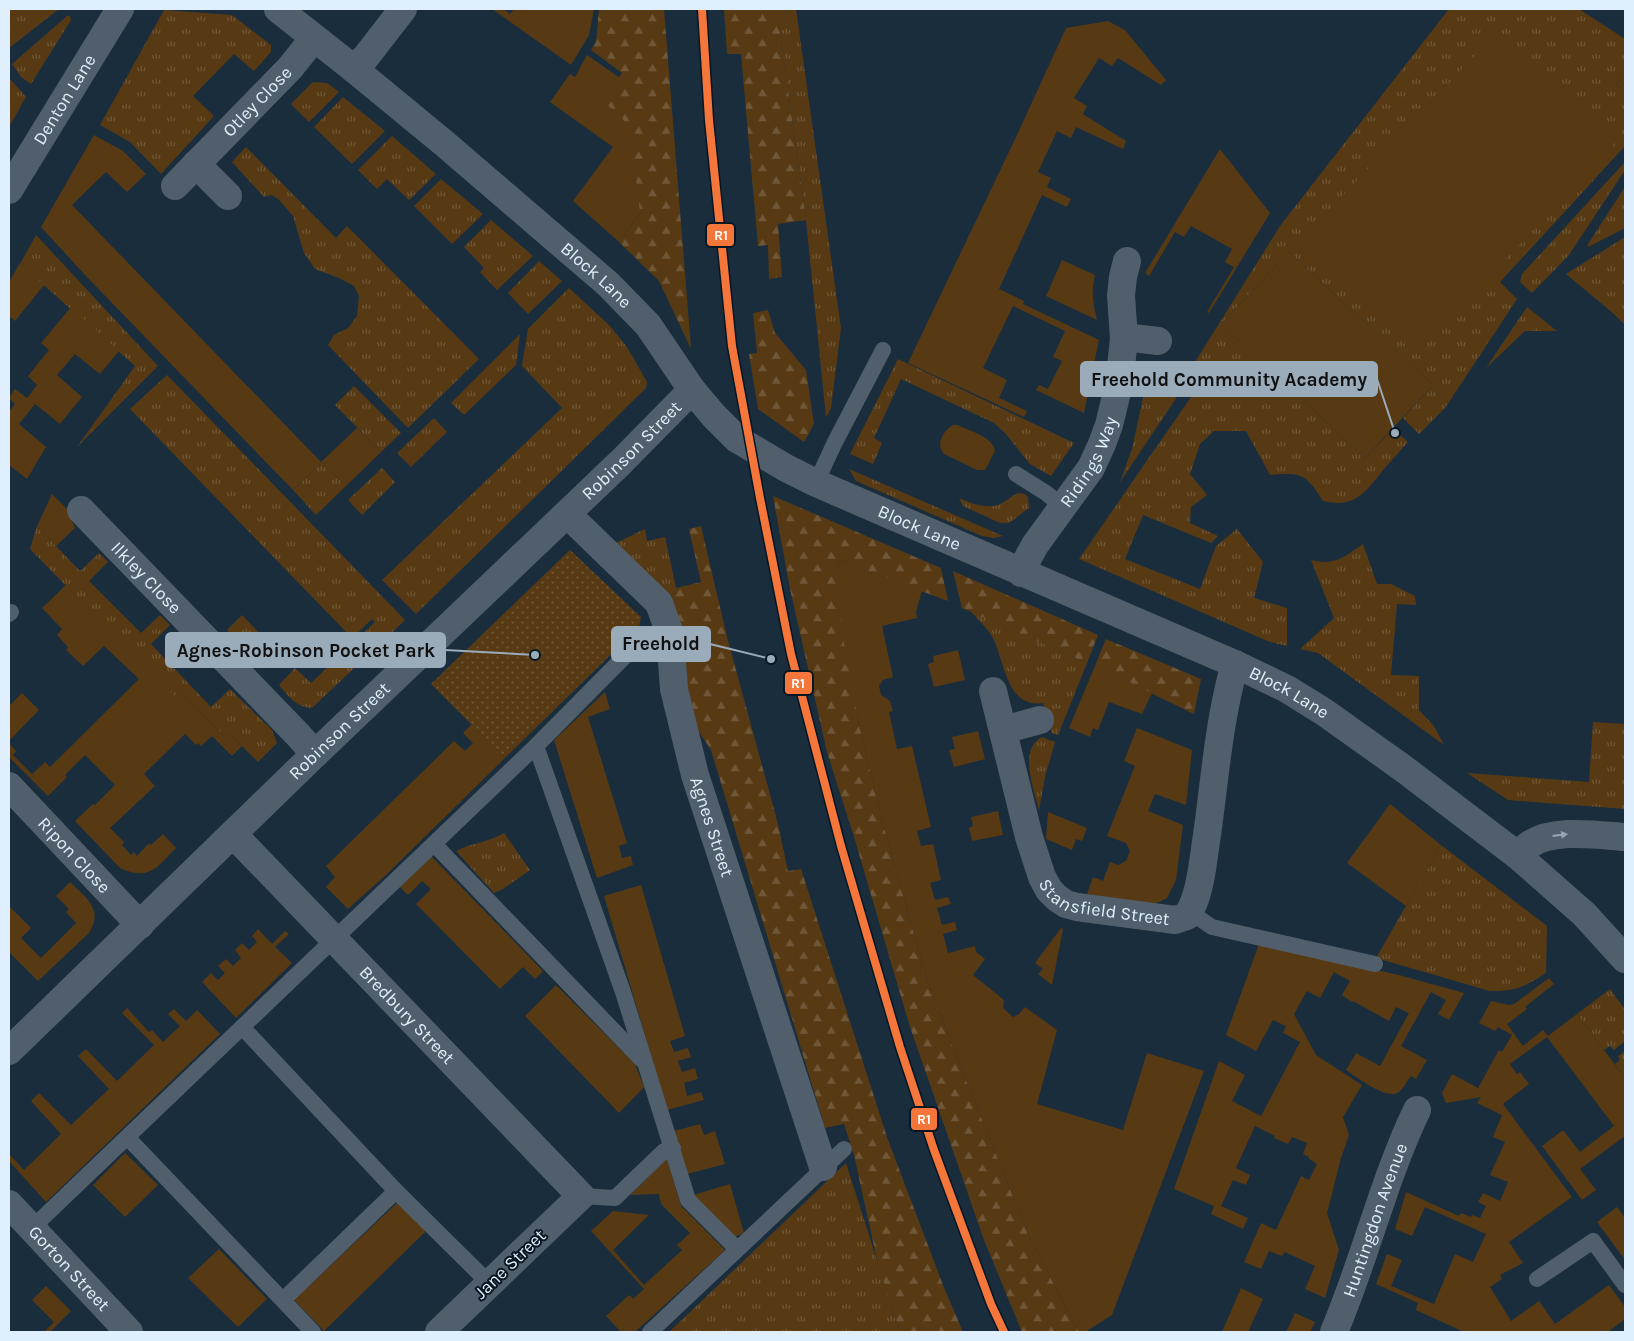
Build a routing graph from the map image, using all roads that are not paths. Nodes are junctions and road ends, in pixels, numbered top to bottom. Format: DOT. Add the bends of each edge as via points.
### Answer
graph roads {
  1 [pos="120,9"];
  2 [pos="278,9"];
  3 [pos="403,9"];
  4 [pos="314,38"];
  5 [pos="354,69"];
  6 [pos="196,164"];
  7 [pos="176,186"];
  8 [pos="9,190"];
  9 [pos="228,196"];
  10 [pos="1127,261"];
  11 [pos="1124,337"];
  12 [pos="1158,341"];
  13 [pos="883,350"];
  14 [pos="692,390"];
  15 [pos="1016,474"];
  16 [pos="816,483"];
  17 [pos="1063,507"];
  18 [pos="81,510"];
  19 [pos="567,514"];
  20 [pos="1021,573"];
  21 [pos="670,634"];
  22 [pos="1235,664"];
  23 [pos="993,691"];
  24 [pos="1040,720"];
  25 [pos="1003,730"];
  26 [pos="536,746"];
  27 [pos="315,754"];
  28 [pos="9,786"];
  29 [pos="233,834"];
  30 [pos="1625,837"];
  31 [pos="434,844"];
  32 [pos="1517,855"];
  33 [pos="1190,912"];
  34 [pos="140,925"];
  35 [pos="333,940"];
  36 [pos="1625,958"];
  37 [pos="1375,964"];
  38 [pos="242,1027"];
  39 [pos="9,1051"];
  40 [pos="644,1061"];
  41 [pos="1418,1110"];
  42 [pos="128,1137"];
  43 [pos="673,1148"];
  44 [pos="844,1149"];
  45 [pos="823,1167"];
  46 [pos="396,1191"];
  47 [pos="581,1196"];
  48 [pos="9,1204"];
  49 [pos="32,1228"];
  50 [pos="737,1248"];
  51 [pos="1537,1279"];
  52 [pos="490,1284"];
  53 [pos="1625,1285"];
  54 [pos="283,1300"];
  55 [pos="129,1332"];
  56 [pos="313,1332"];
  57 [pos="439,1332"];
  58 [pos="650,1332"];
  59 [pos="1334,1332"];
  1 -- 8 [label="street, Denton Lane"];
  2 -- 4 [label="street, Block Lane"];
  3 -- 5 [label="street"];
  4 -- 5 [label="street, Block Lane"];
  4 -- 6 [label="street, Otley Close" via="290,68"];
  5 -- 14 [label="street, Block Lane" via="608,284 648,325"];
  6 -- 7 [label="street, Otley Close"];
  6 -- 9 [label="street"];
  10 -- 11 [label="street, Ridings Way" via="1121,295"];
  11 -- 12 [label="street"];
  11 -- 17 [label="street, Ridings Way" via="1119,384 1104,439 1091,468"];
  13 -- 16 [label="lane"];
  14 -- 16 [label="street, Block Lane" via="737,439"];
  14 -- 19 [label="street, Robinson Street"];
  15 -- 17 [label="lane"];
  16 -- 20 [label="street, Block Lane"];
  17 -- 20 [label="street, Ridings Way"];
  18 -- 27 [label="street, Ilkley Close"];
  19 -- 21 [label="street, Agnes Street" via="659,603"];
  19 -- 27 [label="street, Robinson Street"];
  20 -- 22 [label="street, Block Lane"];
  21 -- 26 [label="lane" via="650,636 638,643"];
  21 -- 45 [label="street, Agnes Street" via="674,689 695,775"];
  22 -- 32 [label="street, Block Lane" via="1288,689 1324,712"];
  22 -- 33 [label="street, Stansfield Street" via="1227,695 1203,861"];
  23 -- 25 [label="street, Stansfield Street"];
  24 -- 25 [label="street"];
  25 -- 33 [label="street, Stansfield Street" via="1029,837 1049,890 1066,904 1077,907 1163,920 1174,920"];
  26 -- 31 [label="lane"];
  26 -- 40 [label="lane" via="623,992"];
  27 -- 29 [label="street, Robinson Street"];
  28 -- 34 [label="street, Ripon Close"];
  29 -- 34 [label="street, Robinson Street"];
  29 -- 35 [label="street, Bredbury Street"];
  32 -- 30 [label="street, one-way" via="1530,844 1553,836"];
  31 -- 35 [label="lane"];
  31 -- 40 [label="lane"];
  32 -- 36 [label="street, Block Lane" via="1584,914"];
  33 -- 37 [label="lane" via="1212,927"];
  34 -- 39 [label="street, Robinson Street"];
  35 -- 38 [label="lane"];
  35 -- 47 [label="street, Bredbury Street"];
  38 -- 42 [label="lane"];
  38 -- 46 [label="lane"];
  40 -- 43 [label="lane"];
  41 -- 59 [label="street, Huntingdon Avenue" via="1391,1170"];
  42 -- 49 [label="lane"];
  42 -- 54 [label="lane"];
  43 -- 47 [label="lane" via="664,1151 616,1198"];
  43 -- 50 [label="lane" via="688,1200"];
  44 -- 45 [label="lane"];
  45 -- 50 [label="lane"];
  46 -- 52 [label="lane"];
  46 -- 54 [label="lane"];
  47 -- 52 [label="street, Jane Street"];
  48 -- 49 [label="street, Gorton Street"];
  49 -- 55 [label="street, Gorton Street"];
  50 -- 58 [label="lane"];
  51 -- 53 [label="lane" via="1593,1241"];
  52 -- 57 [label="street, Jane Street"];
  54 -- 56 [label="lane"];
}
